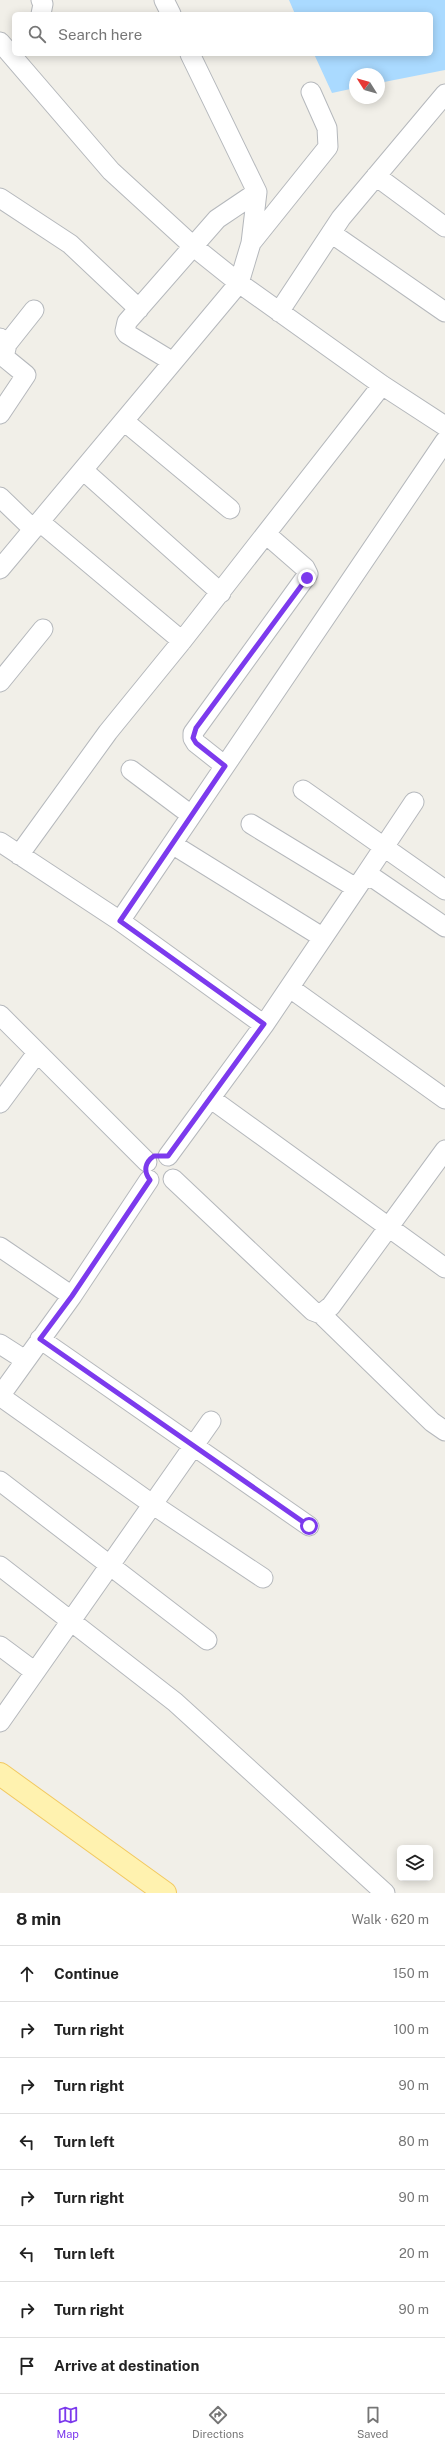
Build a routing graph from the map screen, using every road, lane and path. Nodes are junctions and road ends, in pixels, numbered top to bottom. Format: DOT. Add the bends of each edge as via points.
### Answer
graph roads {
  1 [pos="41,0"];
  2 [pos="164,0"];
  3 [pos="41,12"];
  4 [pos="170,12"];
  5 [pos="15,56"];
  6 [pos="191,56"];
  7 [pos="311,92"];
  8 [pos="445,94"];
  9 [pos="376,176"];
  10 [pos="257,192"];
  11 [pos="0,198"];
  12 [pos="445,227"];
  13 [pos="331,233"];
  14 [pos="251,243"];
  15 [pos="194,247"];
  16 [pos="239,283"];
  17 [pos="34,310"];
  18 [pos="139,310"];
  19 [pos="279,312"];
  20 [pos="445,312"];
  21 [pos="4,341"];
  22 [pos="173,362"];
  23 [pos="382,385"];
  24 [pos="0,414"];
  25 [pos="124,421"];
  26 [pos="445,426"];
  27 [pos="445,441"];
  28 [pos="83,470"];
  29 [pos="0,497"];
  30 [pos="230,509"];
  31 [pos="36,525"];
  32 [pos="266,534"];
  33 [pos="2,562"];
  34 [pos="220,592"];
  35 [pos="43,629"];
  36 [pos="182,641"];
  37 [pos="0,682"];
  38 [pos="225,766"];
  39 [pos="131,770"];
  40 [pos="303,790"];
  41 [pos="414,802"];
  42 [pos="191,815"];
  43 [pos="251,824"];
  44 [pos="0,842"];
  45 [pos="172,844"];
  46 [pos="384,846"];
  47 [pos="19,855"];
  48 [pos="360,882"];
  49 [pos="445,890"];
  50 [pos="120,921"];
  51 [pos="445,927"];
  52 [pos="322,937"];
  53 [pos="290,988"];
  54 [pos="0,1015"];
  55 [pos="264,1024"];
  56 [pos="37,1053"];
  57 [pos="210,1098"];
  58 [pos="445,1099"];
  59 [pos="0,1103"];
  60 [pos="445,1150"];
  61 [pos="168,1156"];
  62 [pos="148,1171"];
  63 [pos="173,1179"];
  64 [pos="390,1228"];
  65 [pos="3,1254"];
  66 [pos="445,1268"];
  67 [pos="72,1296"];
  68 [pos="321,1314"];
  69 [pos="40,1339"];
  70 [pos="0,1344"];
  71 [pos="25,1360"];
  72 [pos="0,1396"];
  73 [pos="211,1422"];
  74 [pos="445,1431"];
  75 [pos="193,1446"];
  76 [pos="0,1481"];
  77 [pos="152,1504"];
  78 [pos="309,1526"];
  79 [pos="0,1566"];
  80 [pos="108,1566"];
  81 [pos="263,1578"];
  82 [pos="71,1620"];
  83 [pos="207,1640"];
  84 [pos="0,1646"];
  85 [pos="35,1672"];
  86 [pos="0,1722"];
  87 [pos="0,1774"];
  88 [pos="165,1893"];
  89 [pos="385,1893"];
  1 -- 3 [label="street"];
  2 -- 4 [label="street"];
  5 -- 15 [label="street" via="110,171"];
  6 -- 10 [label="street"];
  7 -- 14 [label="street" via="327,128 328,148"];
  8 -- 9 [label="street"];
  9 -- 12 [label="street"];
  9 -- 13 [label="street"];
  10 -- 14 [label="street"];
  10 -- 15 [label="street" via="217,219"];
  11 -- 18 [label="street" via="70,244"];
  13 -- 19 [label="street"];
  13 -- 20 [label="street"];
  14 -- 16 [label="street"];
  15 -- 16 [label="street"];
  15 -- 18 [label="street"];
  16 -- 19 [label="street"];
  16 -- 22 [label="street"];
  17 -- 21 [label="street"];
  18 -- 22 [label="street" via="127,322 125,331"];
  19 -- 23 [label="street"];
  21 -- 24 [label="street" via="4,357 26,375"];
  22 -- 25 [label="street"];
  23 -- 26 [label="street"];
  23 -- 32 [label="street"];
  25 -- 28 [label="street"];
  25 -- 30 [label="street"];
  27 -- 38 [label="street"];
  28 -- 31 [label="street"];
  28 -- 34 [label="street"];
  29 -- 31 [label="street"];
  31 -- 33 [label="street"];
  31 -- 36 [label="street"];
  32 -- 34 [label="street"];
  32 -- 38 [label="street" via="306,568 308,574 193,734 196,743"];
  34 -- 36 [label="street"];
  35 -- 37 [label="street"];
  36 -- 47 [label="street" via="108,732"];
  38 -- 42 [label="street"];
  39 -- 42 [label="street"];
  40 -- 46 [label="street"];
  41 -- 46 [label="street"];
  42 -- 45 [label="street"];
  43 -- 48 [label="street"];
  44 -- 47 [label="street"];
  45 -- 50 [label="street"];
  45 -- 52 [label="street"];
  46 -- 48 [label="street"];
  46 -- 49 [label="street"];
  47 -- 50 [label="street"];
  48 -- 51 [label="street" via="375,879"];
  48 -- 52 [label="street"];
  50 -- 55 [label="street"];
  52 -- 53 [label="street"];
  53 -- 55 [label="street"];
  53 -- 58 [label="street"];
  54 -- 56 [label="street"];
  55 -- 57 [label="street"];
  56 -- 59 [label="street"];
  56 -- 62 [label="street"];
  57 -- 61 [label="street"];
  57 -- 64 [label="street"];
  60 -- 64 [label="street"];
  61 -- 62 [label="street" via="154,1156"];
  61 -- 63 [label="street" via="175,1164"];
  62 -- 63 [label="street" via="154,1184 164,1185"];
  62 -- 67 [label="street"];
  63 -- 68 [label="street" via="314,1311"];
  64 -- 66 [label="street"];
  64 -- 68 [label="street" via="331,1306"];
  65 -- 67 [label="street"];
  67 -- 69 [label="street"];
  68 -- 74 [label="street" via="432,1422"];
  69 -- 71 [label="street"];
  69 -- 75 [label="street"];
  70 -- 71 [label="street"];
  71 -- 72 [label="street"];
  72 -- 77 [label="street"];
  73 -- 75 [label="street"];
  75 -- 77 [label="street"];
  75 -- 78 [label="street"];
  76 -- 80 [label="street"];
  77 -- 80 [label="street"];
  77 -- 81 [label="street"];
  79 -- 82 [label="street"];
  80 -- 82 [label="street"];
  80 -- 83 [label="street"];
  82 -- 85 [label="street"];
  82 -- 89 [label="street" via="175,1702"];
  84 -- 85 [label="street"];
  85 -- 86 [label="street"];
  87 -- 88 [label="main road"];
}
